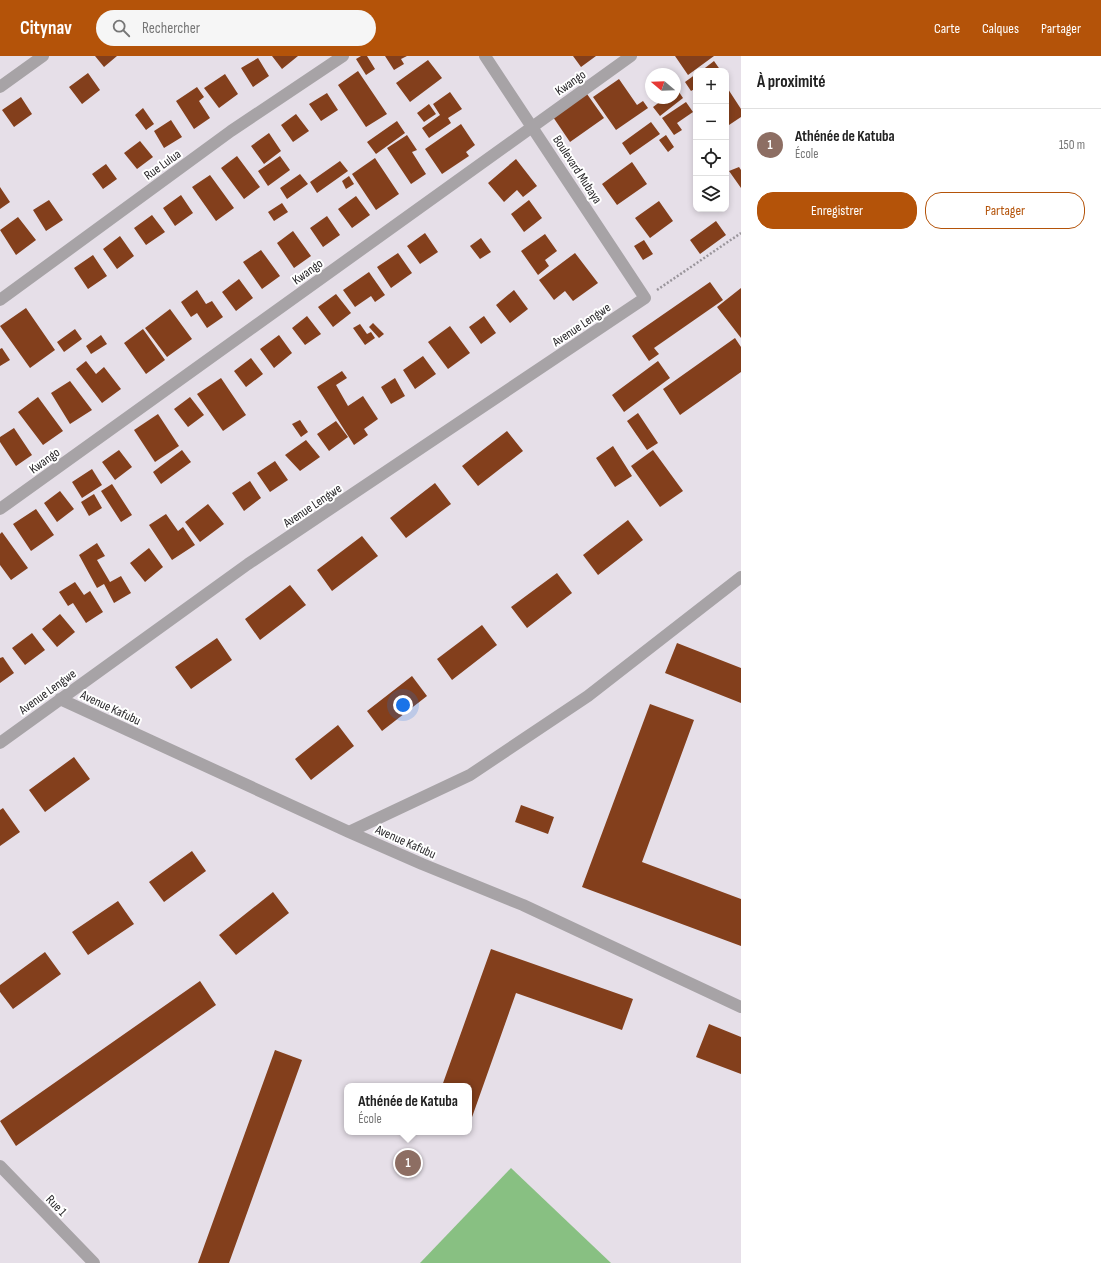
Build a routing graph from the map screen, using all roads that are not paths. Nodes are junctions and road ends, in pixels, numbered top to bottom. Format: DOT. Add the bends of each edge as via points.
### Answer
graph roads {
  1 [pos="43,56"];
  2 [pos="343,56"];
  3 [pos="485,56"];
  4 [pos="631,56"];
  5 [pos="0,87"];
  6 [pos="533,126"];
  7 [pos="645,298"];
  8 [pos="0,300"];
  9 [pos="0,510"];
  10 [pos="741,577"];
  11 [pos="60,699"];
  12 [pos="0,743"];
  13 [pos="349,832"];
  14 [pos="741,1007"];
  15 [pos="0,1166"];
  16 [pos="94,1263"];
  1 -- 5 [label="street"];
  2 -- 8 [label="street, Rue Lulua" via="231,131"];
  3 -- 6 [label="street, Boulevard Mubaya"];
  4 -- 6 [label="street, Kwango"];
  6 -- 7 [label="street, Boulevard Mubaya"];
  6 -- 9 [label="street, Kwango"];
  7 -- 11 [label="street, Avenue Lengwe" via="248,564"];
  10 -- 13 [label="street" via="588,696 470,775"];
  11 -- 12 [label="street, Avenue Lengwe"];
  11 -- 13 [label="street, Avenue Kafubu"];
  13 -- 14 [label="street, Avenue Kafubu" via="523,905"];
  15 -- 16 [label="street, Rue 1"];
}
